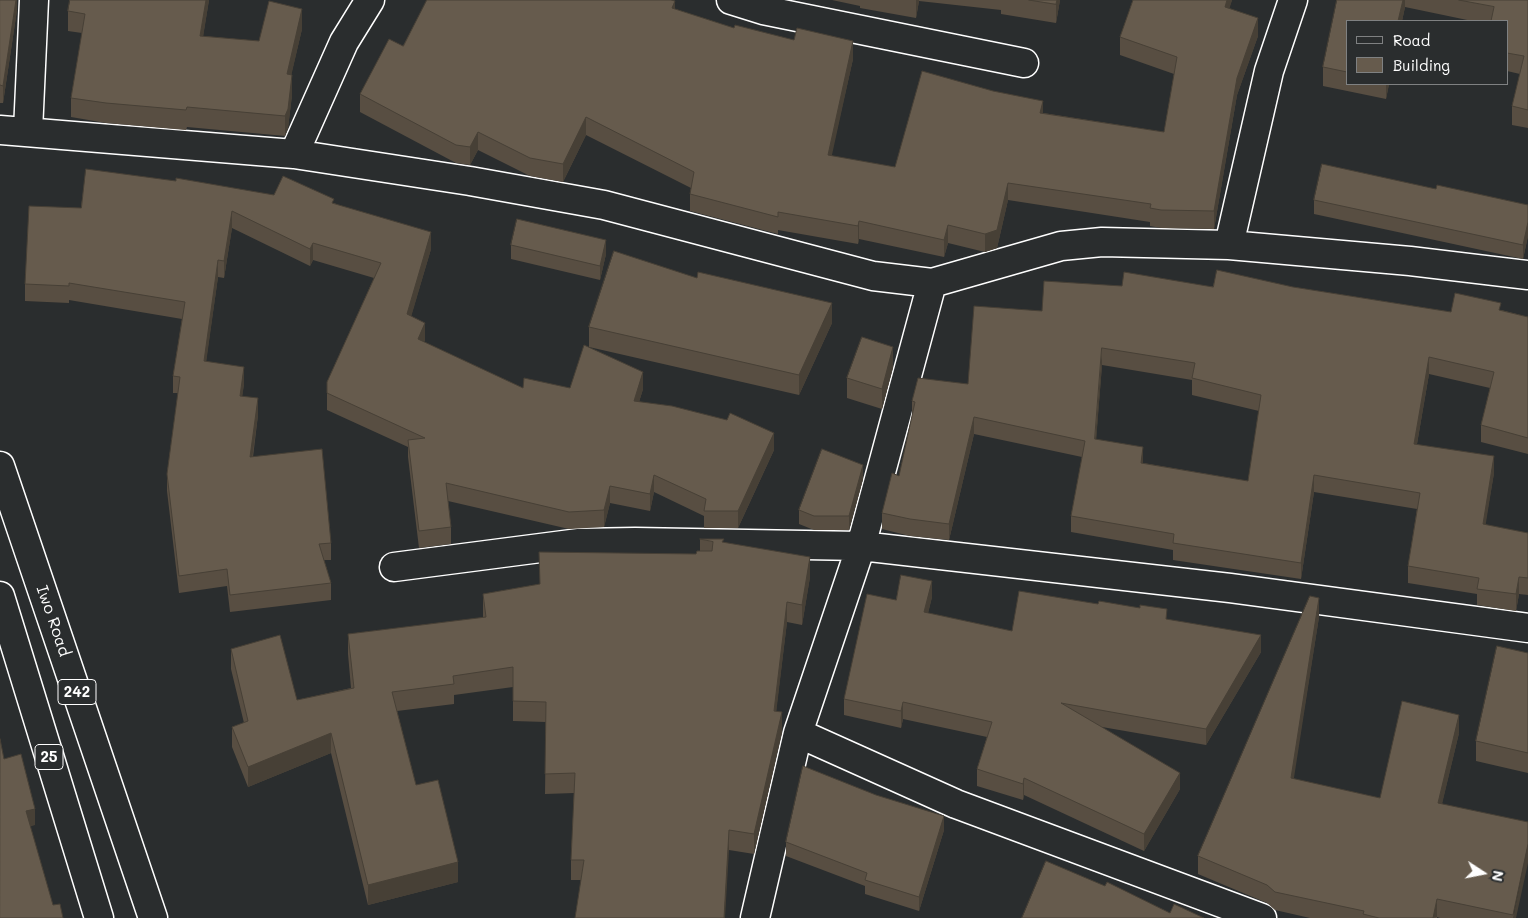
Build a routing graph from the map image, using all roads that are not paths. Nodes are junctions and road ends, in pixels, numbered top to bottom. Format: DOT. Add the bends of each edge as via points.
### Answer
graph roads {
  1 [pos="34,0"];
  2 [pos="370,0"];
  3 [pos="731,0"];
  4 [pos="1293,0"];
  5 [pos="1024,63"];
  6 [pos="0,130"];
  7 [pos="28,131"];
  8 [pos="294,154"];
  9 [pos="1229,245"];
  10 [pos="1528,275"];
  11 [pos="932,284"];
  12 [pos="0,466"];
  13 [pos="862,546"];
  14 [pos="394,567"];
  15 [pos="0,596"];
  16 [pos="1528,628"];
  17 [pos="798,733"];
  18 [pos="98,918"];
  19 [pos="153,918"];
  20 [pos="755,918"];
  21 [pos="1262,918"];
  1 -- 7 [label="street"];
  2 -- 8 [label="street" via="344,42"];
  3 -- 5 [label="street" via="763,10"];
  4 -- 9 [label="street" via="1269,71"];
  6 -- 7 [label="street"];
  7 -- 8 [label="street"];
  8 -- 11 [label="street" via="604,205 872,276"];
  9 -- 10 [label="street"];
  9 -- 11 [label="street" via="1102,242 1061,246"];
  11 -- 13 [label="street"];
  12 -- 19 [label="street, Iwo Road / 242"];
  13 -- 14 [label="street" via="579,543"];
  13 -- 16 [label="street" via="1230,588"];
  13 -- 17 [label="street"];
  15 -- 18 [label="street, 25"];
  17 -- 20 [label="street"];
  17 -- 21 [label="street" via="956,804"];
}
